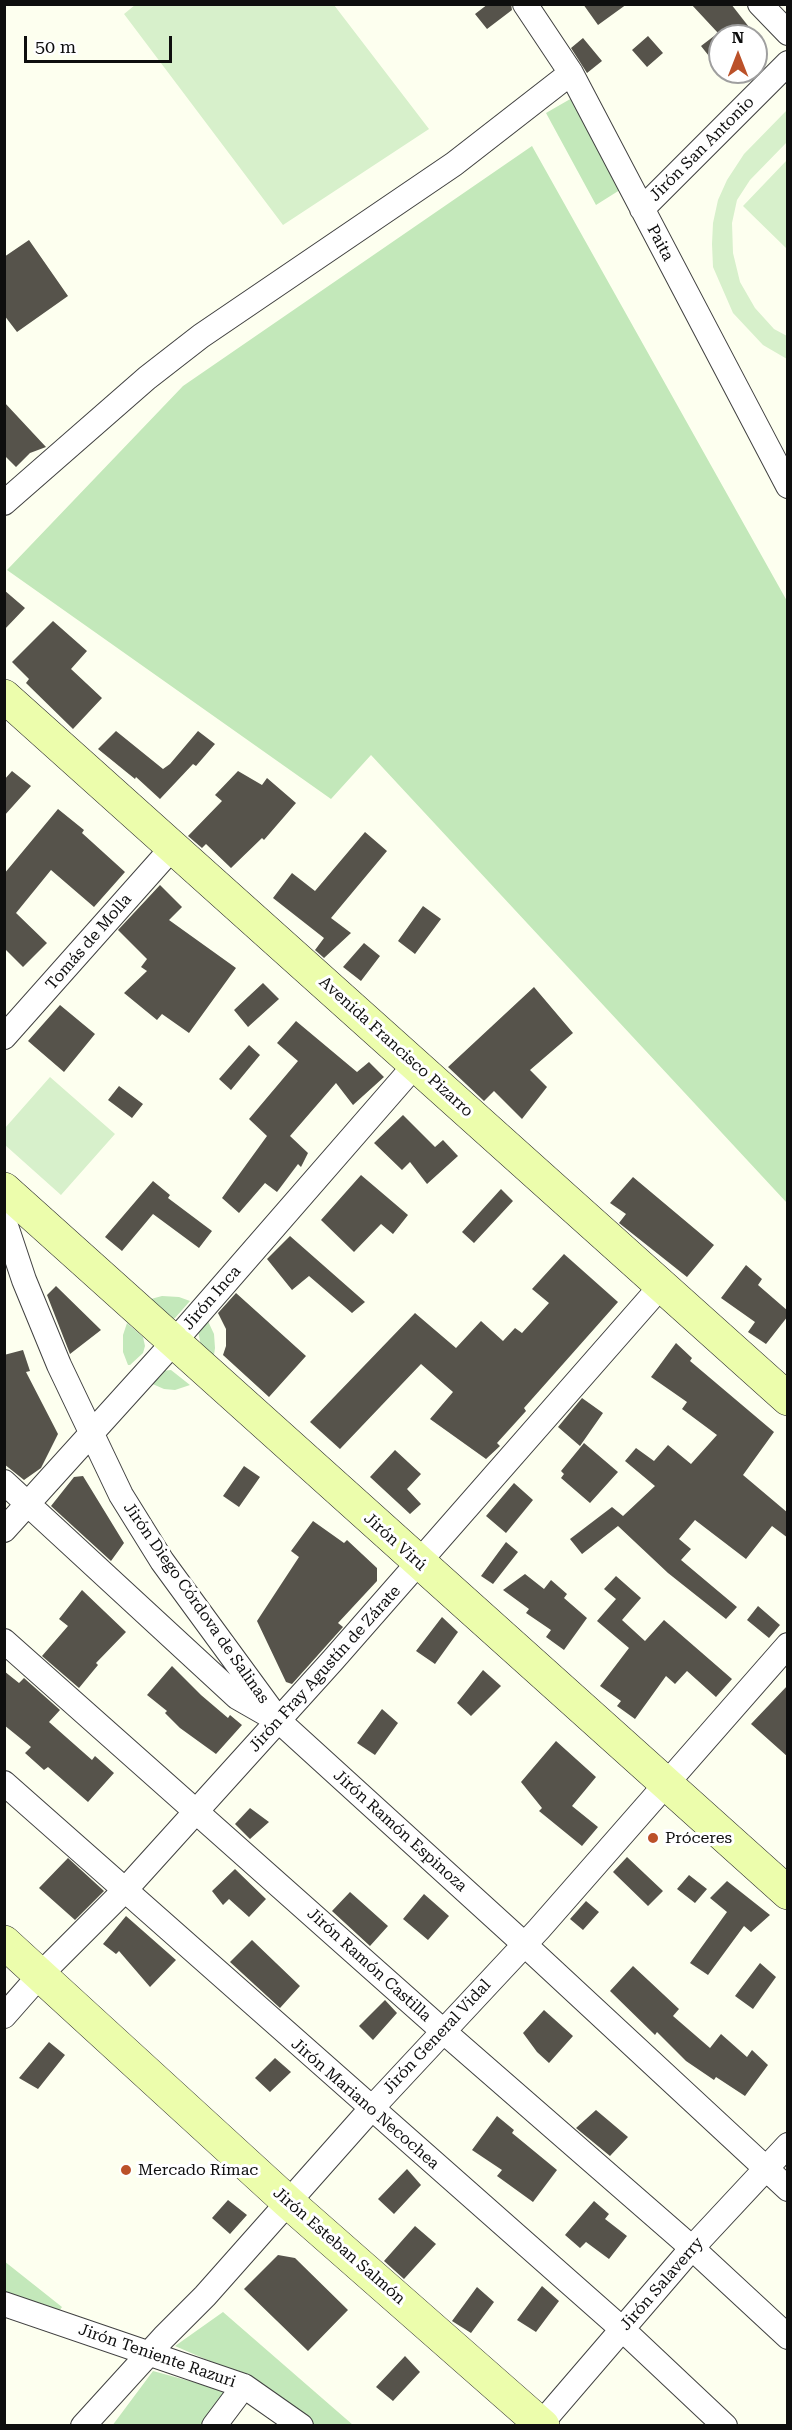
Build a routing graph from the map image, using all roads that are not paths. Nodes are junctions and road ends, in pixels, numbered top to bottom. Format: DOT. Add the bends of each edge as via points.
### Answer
graph roads {
  1 [pos="525,4"];
  2 [pos="760,4"];
  3 [pos="788,33"];
  4 [pos="788,63"];
  5 [pos="571,73"];
  6 [pos="642,209"];
  7 [pos="788,486"];
  8 [pos="4,503"];
  9 [pos="4,696"];
  10 [pos="172,847"];
  11 [pos="4,1037"];
  12 [pos="416,1064"];
  13 [pos="4,1189"];
  14 [pos="4,1220"];
  15 [pos="661,1286"];
  16 [pos="174,1342"];
  17 [pos="788,1399"];
  18 [pos="91,1432"];
  19 [pos="4,1482"];
  20 [pos="30,1504"];
  21 [pos="4,1530"];
  22 [pos="419,1564"];
  23 [pos="4,1641"];
  24 [pos="788,1645"];
  25 [pos="279,1720"];
  26 [pos="4,1783"];
  27 [pos="665,1784"];
  28 [pos="196,1810"];
  29 [pos="125,1890"];
  30 [pos="788,1893"];
  31 [pos="4,1942"];
  32 [pos="524,1944"];
  33 [pos="41,1974"];
  34 [pos="4,2016"];
  35 [pos="443,2031"];
  36 [pos="371,2109"];
  37 [pos="788,2145"];
  38 [pos="765,2169"];
  39 [pos="788,2189"];
  40 [pos="288,2202"];
  41 [pos="692,2248"];
  42 [pos="4,2304"];
  43 [pos="622,2329"];
  44 [pos="788,2337"];
  45 [pos="150,2353"];
  46 [pos="244,2386"];
  47 [pos="541,2425"];
  48 [pos="83,2426"];
  49 [pos="214,2426"];
  50 [pos="301,2426"];
  51 [pos="725,2426"];
  1 -- 5 [label="street, Paita"];
  2 -- 3 [label="street"];
  4 -- 6 [label="street, Jirón San Antonio"];
  5 -- 6 [label="street, Paita"];
  5 -- 8 [label="street" via="445,171 201,336"];
  6 -- 7 [label="street, Paita"];
  9 -- 10 [label="main road, Avenida Francisco Pizarro"];
  10 -- 11 [label="street, Tomás de Molla"];
  10 -- 12 [label="main road, Avenida Francisco Pizarro"];
  12 -- 15 [label="main road, Avenida Francisco Pizarro"];
  12 -- 16 [label="street, Jirón Inca"];
  13 -- 16 [label="main road, Jirón Virú"];
  14 -- 18 [label="street, Jirón Diego Córdova de Salinas" via="24,1280"];
  15 -- 17 [label="main road, Avenida Francisco Pizarro"];
  15 -- 22 [label="street, Jirón Fray Agustín de Zárate"];
  16 -- 18 [label="street, Jirón Inca"];
  16 -- 22 [label="main road, Jirón Virú"];
  18 -- 20 [label="street, Jirón Inca"];
  18 -- 25 [label="street, Jirón Diego Córdova de Salinas" via="141,1530"];
  19 -- 20 [label="street, Jirón Ramón Espinoza"];
  20 -- 21 [label="street, Jirón Inca"];
  20 -- 25 [label="street, Jirón Ramón Espinoza" via="237,1697"];
  22 -- 25 [label="street, Jirón Fray Agustín de Zárate"];
  22 -- 27 [label="main road, Jirón Virú"];
  23 -- 28 [label="street, Jirón Ramón Castilla"];
  24 -- 27 [label="street, Jirón General Vidal"];
  25 -- 28 [label="street, Jirón Fray Agustín de Zárate"];
  25 -- 32 [label="street, Jirón Ramón Espinoza"];
  26 -- 29 [label="street, Jirón Mariano Necochea"];
  27 -- 30 [label="main road, Jirón Virú"];
  27 -- 32 [label="street, Jirón General Vidal"];
  28 -- 29 [label="street, Jirón Fray Agustín de Zárate"];
  28 -- 35 [label="street, Jirón Ramón Castilla"];
  29 -- 33 [label="street, Jirón Fray Agustín de Zárate"];
  29 -- 36 [label="street, Jirón Mariano Necochea"];
  31 -- 33 [label="main road, Jirón Esteban Salmón"];
  32 -- 35 [label="street, Jirón General Vidal"];
  32 -- 38 [label="street, Jirón Ramón Espinoza"];
  33 -- 34 [label="street, Jirón Fray Agustín de Zárate"];
  33 -- 40 [label="main road, Jirón Esteban Salmón"];
  35 -- 36 [label="street, Jirón General Vidal"];
  35 -- 41 [label="street, Jirón Ramón Castilla"];
  36 -- 40 [label="street, Jirón General Vidal"];
  36 -- 43 [label="street, Jirón Mariano Necochea"];
  37 -- 38 [label="street, Jirón Salaverry"];
  38 -- 39 [label="street, Jirón Ramón Espinoza"];
  38 -- 41 [label="street, Jirón Salaverry"];
  40 -- 45 [label="street, Jirón General Vidal"];
  40 -- 47 [label="main road, Jirón Esteban Salmón"];
  41 -- 43 [label="street, Jirón Salaverry"];
  41 -- 44 [label="street, Jirón Ramón Castilla"];
  42 -- 45 [label="street, Jirón Teniente Razuri"];
  43 -- 47 [label="street, Jirón Salaverry"];
  43 -- 51 [label="street, Jirón Mariano Necochea"];
  45 -- 46 [label="street, Jirón Teniente Razuri"];
  45 -- 48 [label="street, Jirón General Vidal"];
  46 -- 49 [label="street"];
  46 -- 50 [label="street, Jirón Teniente Razuri"];
}
